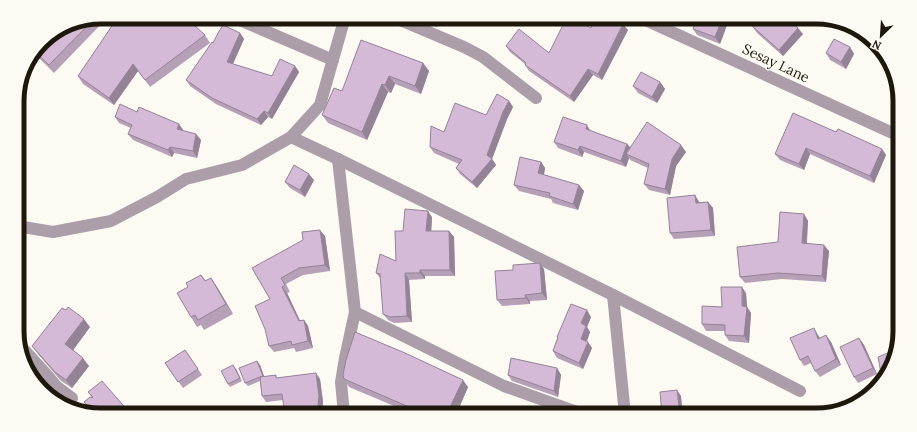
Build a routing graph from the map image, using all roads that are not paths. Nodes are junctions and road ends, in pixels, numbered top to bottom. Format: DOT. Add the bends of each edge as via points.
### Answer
graph roads {
  1 [pos="249,24"];
  2 [pos="343,24"];
  3 [pos="410,24"];
  4 [pos="654,24"];
  5 [pos="333,60"];
  6 [pos="536,98"];
  7 [pos="893,133"];
  8 [pos="291,137"];
  9 [pos="338,159"];
  10 [pos="24,227"];
  11 [pos="613,295"];
  12 [pos="355,312"];
  13 [pos="28,354"];
  14 [pos="800,391"];
  15 [pos="72,398"];
  16 [pos="343,408"];
  17 [pos="565,408"];
  18 [pos="624,408"];
  1 -- 5 [label="street"];
  2 -- 5 [label="street"];
  3 -- 6 [label="street" via="484,57"];
  4 -- 7 [label="street, Sesay Lane"];
  5 -- 8 [label="street" via="320,105"];
  8 -- 9 [label="street"];
  8 -- 10 [label="street" via="242,164 186,179 111,221 53,232"];
  9 -- 11 [label="street"];
  9 -- 12 [label="street"];
  11 -- 14 [label="street"];
  11 -- 18 [label="street"];
  12 -- 16 [label="street" via="341,382"];
  12 -- 17 [label="street" via="504,386"];
  13 -- 15 [label="street" via="56,386"];
}
